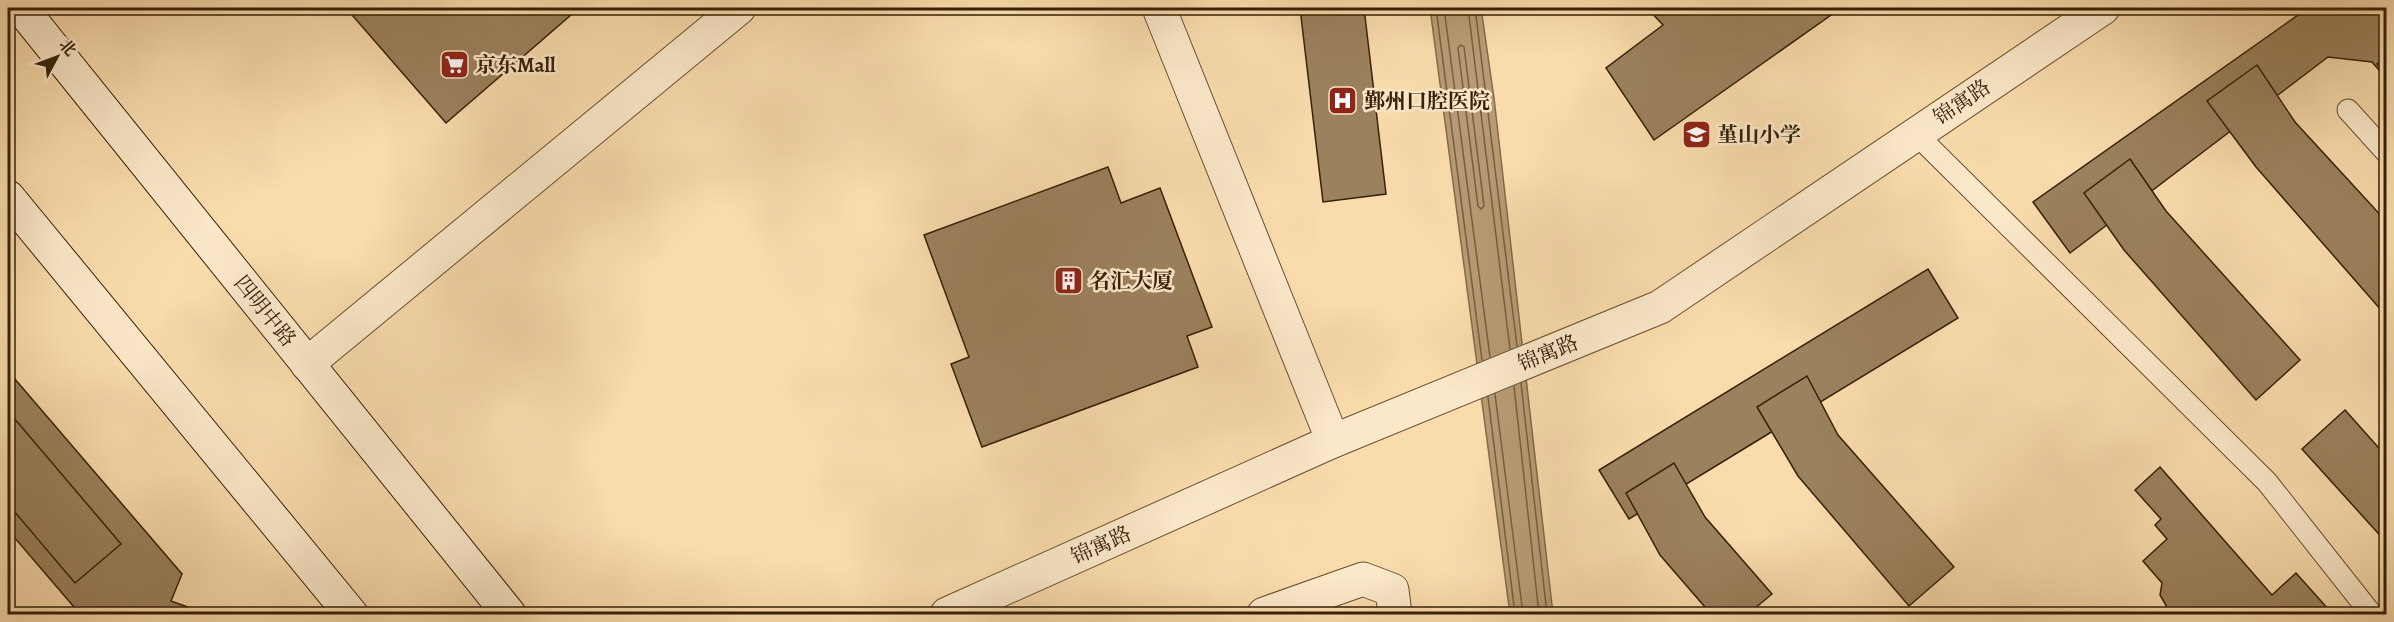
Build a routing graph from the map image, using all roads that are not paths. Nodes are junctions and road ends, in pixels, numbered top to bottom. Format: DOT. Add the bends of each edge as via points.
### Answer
graph roads {
  1 [pos="21,8"];
  2 [pos="739,8"];
  3 [pos="1159,8"];
  4 [pos="2103,8"];
  5 [pos="2348,110"];
  6 [pos="1916,134"];
  7 [pos="2386,152"];
  8 [pos="8,197"];
  9 [pos="307,364"];
  10 [pos="1333,441"];
  11 [pos="2374,611"];
  12 [pos="351,615"];
  13 [pos="508,615"];
  14 [pos="946,615"];
  15 [pos="1264,615"];
  16 [pos="1395,615"];
  1 -- 9 [label="street, 四明中路"];
  2 -- 9 [label="street"];
  3 -- 10 [label="street"];
  4 -- 6 [label="street, 锦寓路"];
  5 -- 7 [label="lane"];
  6 -- 10 [label="street, 锦寓路" via="1660,307"];
  6 -- 11 [label="lane" via="2266,482"];
  8 -- 12 [label="street"];
  9 -- 13 [label="street, 四明中路"];
  10 -- 14 [label="street, 锦寓路"];
  15 -- 16 [label="street" via="1363,579 1392,590"];
}
